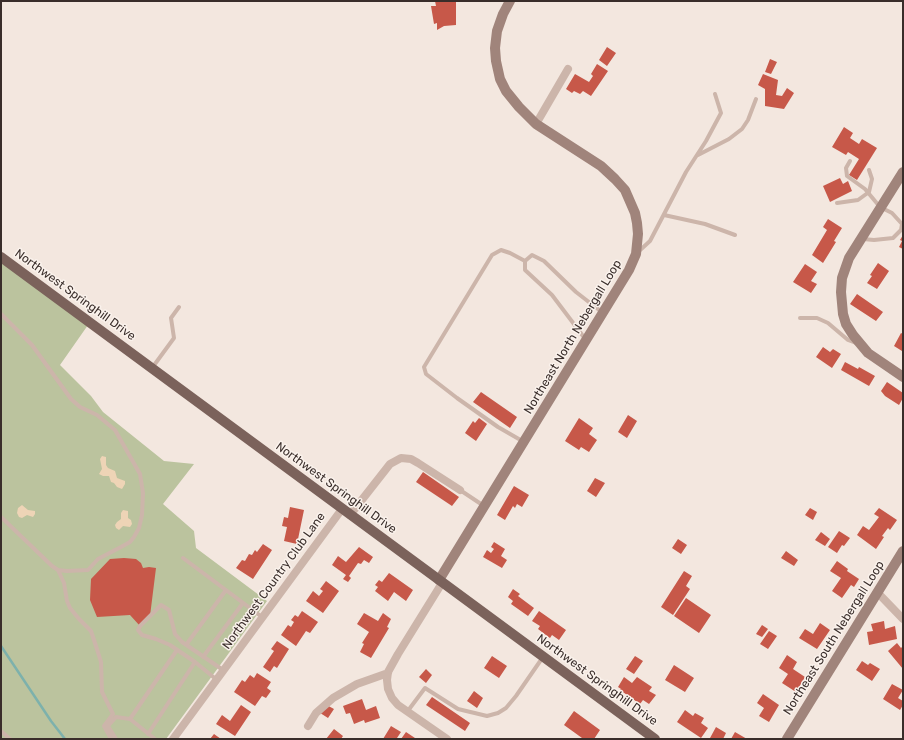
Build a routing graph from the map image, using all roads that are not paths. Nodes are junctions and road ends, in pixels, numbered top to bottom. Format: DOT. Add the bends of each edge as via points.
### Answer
graph roads {
  1 [pos="510,1"];
  2 [pos="568,69"];
  3 [pos="715,94"];
  4 [pos="756,99"];
  5 [pos="536,124"];
  6 [pos="696,156"];
  7 [pos="850,161"];
  8 [pos="869,170"];
  9 [pos="903,172"];
  10 [pos="869,192"];
  11 [pos="837,203"];
  12 [pos="880,207"];
  13 [pos="664,215"];
  14 [pos="735,234"];
  15 [pos="860,238"];
  16 [pos="636,254"];
  17 [pos="1,257"];
  18 [pos="525,262"];
  19 [pos="179,307"];
  20 [pos="603,313"];
  21 [pos="1,314"];
  22 [pos="800,318"];
  23 [pos="586,341"];
  24 [pos="861,345"];
  25 [pos="152,368"];
  26 [pos="903,377"];
  27 [pos="524,442"];
  28 [pos="460,490"];
  29 [pos="485,506"];
  30 [pos="346,512"];
  31 [pos="1,517"];
  32 [pos="903,551"];
  33 [pos="183,558"];
  34 [pos="58,570"];
  35 [pos="441,582"];
  36 [pos="226,590"];
  37 [pos="877,592"];
  38 [pos="243,603"];
  39 [pos="262,617"];
  40 [pos="903,619"];
  41 [pos="186,645"];
  42 [pos="177,650"];
  43 [pos="543,656"];
  44 [pos="203,657"];
  45 [pos="195,662"];
  46 [pos="225,669"];
  47 [pos="388,673"];
  48 [pos="217,680"];
  49 [pos="407,712"];
  50 [pos="130,719"];
  51 [pos="308,726"];
  52 [pos="1,731"];
  53 [pos="148,734"];
  54 [pos="441,737"];
  55 [pos="10,739"];
  56 [pos="111,739"];
  57 [pos="116,739"];
  58 [pos="155,739"];
  59 [pos="173,739"];
  60 [pos="655,739"];
  61 [pos="787,739"];
  1 -- 5 [label="street, Northeast North Nebergall Loop" via="497,31 496,61 506,92"];
  2 -- 5 [label="street"];
  3 -- 6 [label="lane" via="721,113"];
  4 -- 6 [label="lane" via="742,130"];
  5 -- 16 [label="street, Northeast North Nebergall Loop" via="601,166 625,190 637,223"];
  6 -- 13 [label="lane"];
  7 -- 10 [label="lane" via="846,168 847,176"];
  8 -- 10 [label="lane" via="872,179"];
  9 -- 12 [label="street"];
  10 -- 11 [label="lane" via="858,200"];
  10 -- 12 [label="lane"];
  12 -- 15 [label="street"];
  12 -- 15 [label="lane" via="899,220 902,224 900,230 893,238 885,240"];
  13 -- 14 [label="lane"];
  13 -- 16 [label="lane" via="650,241"];
  15 -- 24 [label="street" via="849,258 840,292 846,324"];
  16 -- 20 [label="street, Northeast North Nebergall Loop"];
  17 -- 25 [label="main road, Northwest Springhill Drive"];
  18 -- 20 [label="lane" via="532,256 544,261 576,292"];
  18 -- 23 [label="lane" via="525,270 552,295"];
  18 -- 27 [label="lane" via="500,250 492,255 424,367 426,374 457,398"];
  19 -- 25 [label="lane" via="171,318 174,338"];
  20 -- 23 [label="street, Northeast North Nebergall Loop"];
  21 -- 34 [label="lane" via="32,345 71,399 80,408 103,419 115,430 141,479 142,515 139,528 132,539 98,559 88,570"];
  22 -- 24 [label="lane" via="817,318 828,323 848,340"];
  23 -- 27 [label="street, Northeast North Nebergall Loop"];
  24 -- 26 [label="street" via="876,359"];
  25 -- 30 [label="main road, Northwest Springhill Drive"];
  27 -- 29 [label="street, Northeast North Nebergall Loop"];
  28 -- 29 [label="lane"];
  28 -- 30 [label="street, Northwest Country Club Lane" via="418,462 401,458 390,464"];
  29 -- 35 [label="street, Northeast North Nebergall Loop"];
  30 -- 35 [label="main road, Northwest Springhill Drive"];
  30 -- 39 [label="street, Northwest Country Club Lane"];
  31 -- 34 [label="lane"];
  32 -- 37 [label="street, Northeast South Nebergall Loop"];
  33 -- 36 [label="lane"];
  34 -- 56 [label="lane" via="70,608 91,631 96,646 101,662 102,692 114,714 104,726"];
  35 -- 43 [label="main road, Northwest Springhill Drive"];
  35 -- 47 [label="street"];
  36 -- 38 [label="lane"];
  36 -- 41 [label="lane"];
  37 -- 40 [label="street"];
  37 -- 61 [label="street, Northeast South Nebergall Loop"];
  38 -- 39 [label="lane"];
  38 -- 44 [label="lane"];
  39 -- 46 [label="street, Northwest Country Club Lane"];
  41 -- 42 [label="lane" via="175,634 169,610 161,605 138,630 142,635"];
  41 -- 44 [label="lane"];
  42 -- 45 [label="lane"];
  42 -- 50 [label="lane"];
  43 -- 49 [label="lane" via="516,696 498,713 487,716 458,709 425,688"];
  43 -- 60 [label="main road, Northwest Springhill Drive"];
  44 -- 46 [label="lane"];
  45 -- 48 [label="lane"];
  45 -- 53 [label="lane"];
  46 -- 48 [label="street, Northwest Country Club Lane"];
  47 -- 49 [label="street" via="388,689 392,698"];
  47 -- 51 [label="street" via="357,684 333,698 316,713"];
  48 -- 59 [label="street, Northwest Country Club Lane"];
  49 -- 54 [label="street"];
  50 -- 53 [label="lane"];
  50 -- 57 [label="lane" via="116,717 108,726"];
  52 -- 55 [label="lane"];
  53 -- 58 [label="lane"];
}
